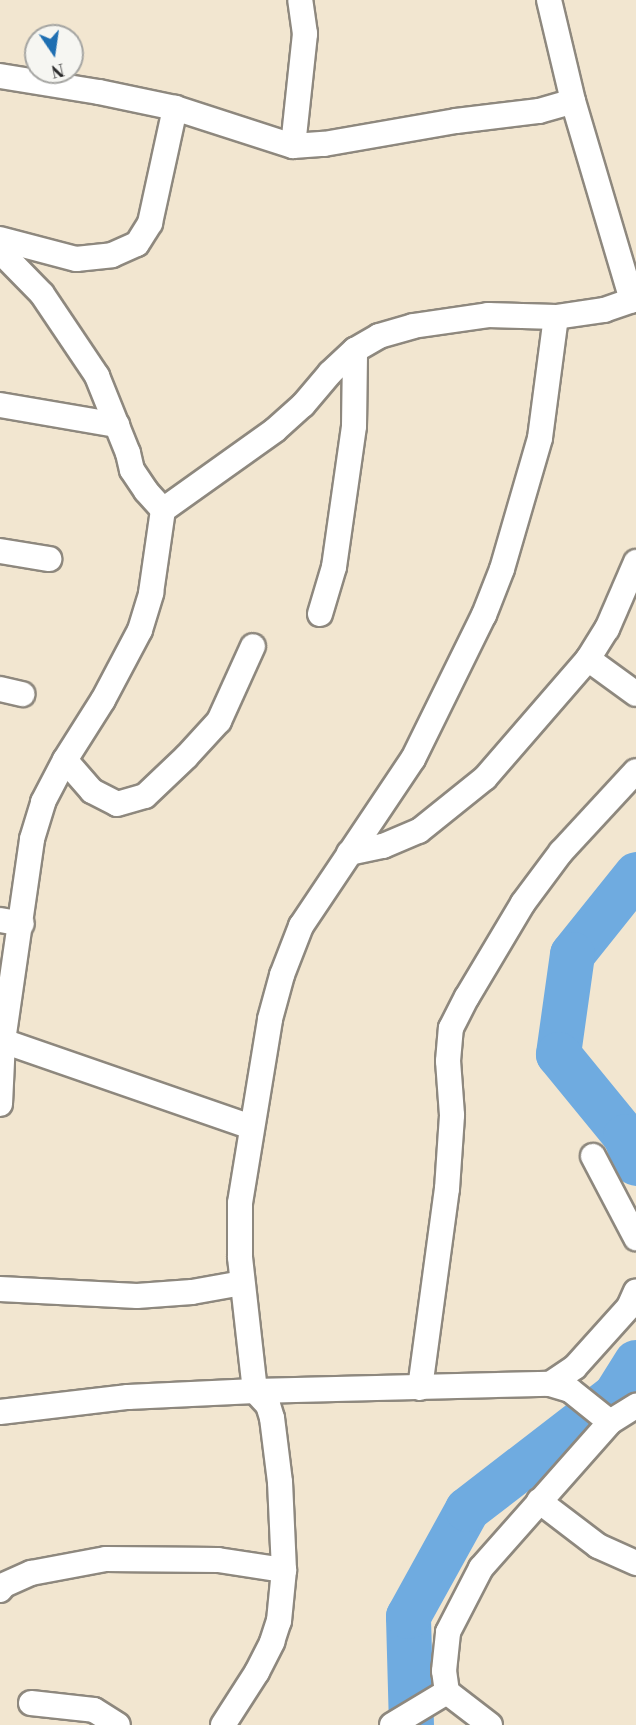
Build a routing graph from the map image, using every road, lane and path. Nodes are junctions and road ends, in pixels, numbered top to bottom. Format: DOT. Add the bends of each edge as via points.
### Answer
graph roads {
  1 [pos="300,0"];
  2 [pos="549,0"];
  3 [pos="0,76"];
  4 [pos="573,101"];
  5 [pos="175,108"];
  6 [pos="293,146"];
  7 [pos="0,239"];
  8 [pos="0,252"];
  9 [pos="634,300"];
  10 [pos="556,317"];
  11 [pos="355,351"];
  12 [pos="0,405"];
  13 [pos="117,425"];
  14 [pos="163,510"];
  15 [pos="0,551"];
  16 [pos="50,559"];
  17 [pos="636,562"];
  18 [pos="320,614"];
  19 [pos="253,646"];
  20 [pos="588,659"];
  21 [pos="636,694"];
  22 [pos="65,760"];
  23 [pos="636,771"];
  24 [pos="349,853"];
  25 [pos="11,922"];
  26 [pos="3,1041"];
  27 [pos="0,1104"];
  28 [pos="251,1127"];
  29 [pos="593,1156"];
  30 [pos="636,1238"];
  31 [pos="242,1283"];
  32 [pos="0,1289"];
  33 [pos="636,1291"];
  34 [pos="560,1387"];
  35 [pos="420,1388"];
  36 [pos="255,1391"];
  37 [pos="636,1406"];
  38 [pos="0,1412"];
  39 [pos="605,1417"];
  40 [pos="539,1501"];
  41 [pos="636,1563"];
  42 [pos="284,1570"];
  43 [pos="0,1590"];
  44 [pos="447,1692"];
  45 [pos="31,1703"];
  46 [pos="392,1724"];
  47 [pos="118,1725"];
  48 [pos="223,1725"];
  49 [pos="489,1725"];
  1 -- 6 [label="street" via="305,34"];
  2 -- 4 [label="street"];
  3 -- 5 [label="street"];
  4 -- 6 [label="street" via="539,111"];
  4 -- 9 [label="street"];
  5 -- 6 [label="street"];
  5 -- 7 [label="street" via="150,223 137,244 112,255 76,259"];
  8 -- 13 [label="street" via="42,294 72,337 97,376"];
  9 -- 10 [label="street" via="604,310"];
  10 -- 11 [label="street" via="488,315 443,321 379,336"];
  10 -- 24 [label="street" via="540,438 502,569 480,625 413,759"];
  11 -- 14 [label="street" via="275,430"];
  11 -- 18 [label="street" via="354,426 334,567"];
  12 -- 13 [label="street"];
  13 -- 14 [label="street" via="132,470"];
  14 -- 22 [label="street" via="151,593 140,630"];
  15 -- 16 [label="street"];
  17 -- 20 [label="street" via="607,629"];
  19 -- 22 [label="street" via="219,721 145,795 117,804 92,791"];
  20 -- 21 [label="street"];
  20 -- 24 [label="street" via="484,778 450,808 419,831 383,846"];
  22 -- 25 [label="street" via="43,802"];
  23 -- 35 [label="street" via="561,852 523,903 451,1028 448,1061 452,1115 447,1189"];
  24 -- 28 [label="street" via="301,926 282,975"];
  25 -- 26 [label="street"];
  26 -- 27 [label="street"];
  26 -- 28 [label="street"];
  28 -- 31 [label="street" via="240,1203"];
  29 -- 30 [label="street"];
  31 -- 32 [label="street" via="137,1296"];
  31 -- 36 [label="street"];
  33 -- 34 [label="street" via="629,1307"];
  34 -- 35 [label="street"];
  34 -- 39 [label="street"];
  35 -- 36 [label="street"];
  36 -- 38 [label="street" via="128,1397"];
  36 -- 42 [label="street" via="268,1405 272,1418"];
  37 -- 39 [label="street"];
  39 -- 40 [label="street"];
  40 -- 41 [label="street" via="597,1546"];
  40 -- 44 [label="street" via="481,1568 448,1632 444,1671"];
  42 -- 43 [label="street" via="218,1560 106,1559 31,1573"];
  42 -- 48 [label="street" via="279,1621 272,1642"];
  44 -- 46 [label="street"];
  44 -- 49 [label="street"];
  45 -- 47 [label="street" via="94,1710"];
}
